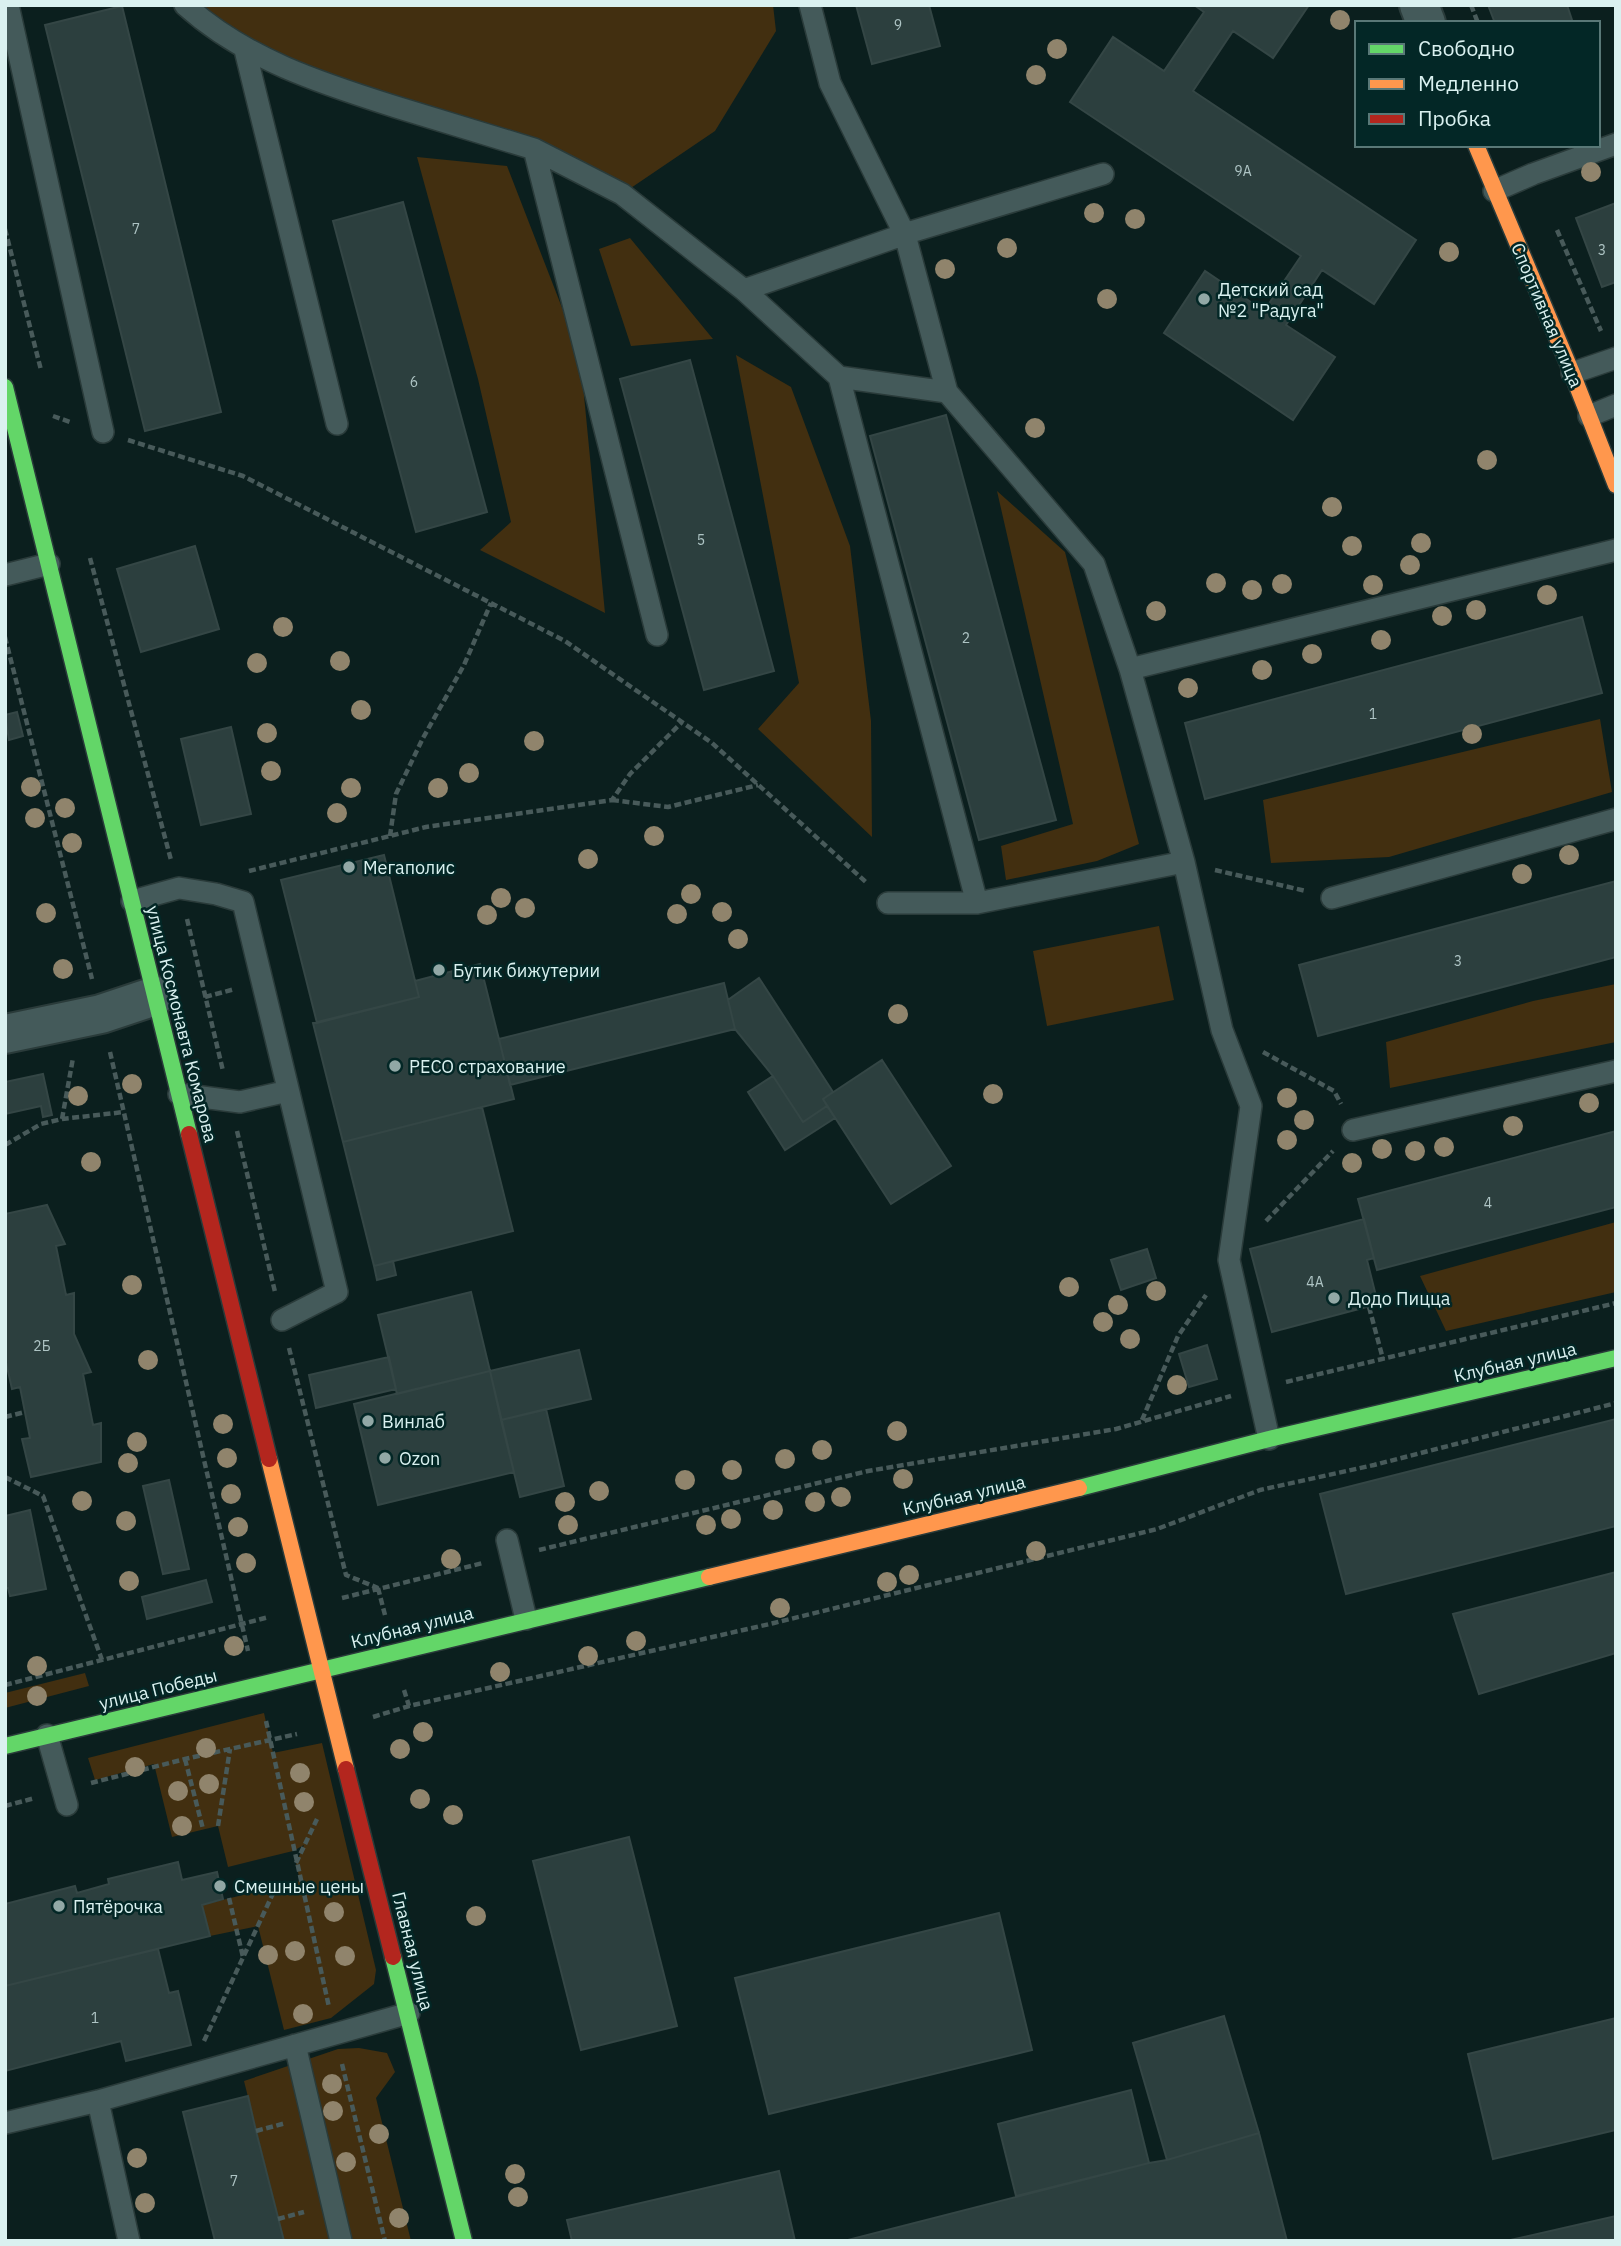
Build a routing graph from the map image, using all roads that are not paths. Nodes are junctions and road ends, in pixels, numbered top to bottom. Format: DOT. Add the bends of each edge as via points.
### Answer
graph roads {
  1 [pos="8,5"];
  2 [pos="185,5"];
  3 [pos="810,5"];
  4 [pos="245,50"];
  5 [pos="1616,144"];
  6 [pos="1476,147"];
  7 [pos="534,149"];
  8 [pos="1103,174"];
  9 [pos="1494,191"];
  10 [pos="905,235"];
  11 [pos="744,290"];
  12 [pos="1614,358"];
  13 [pos="1572,373"];
  14 [pos="839,377"];
  15 [pos="5,387"];
  16 [pos="947,392"];
  17 [pos="1616,405"];
  18 [pos="1588,415"];
  19 [pos="337,424"];
  20 [pos="103,432"];
  21 [pos="1616,485"];
  22 [pos="1616,550"];
  23 [pos="49,564"];
  24 [pos="5,575"];
  25 [pos="657,635"];
  26 [pos="1130,668"];
  27 [pos="1616,819"];
  28 [pos="1184,862"];
  29 [pos="1332,898"];
  30 [pos="132,901"];
  31 [pos="888,903"];
  32 [pos="977,903"];
  33 [pos="155,996"];
  34 [pos="5,1034"];
  35 [pos="1616,1071"];
  36 [pos="288,1091"];
  37 [pos="179,1094"];
  38 [pos="1353,1130"];
  39 [pos="282,1320"];
  40 [pos="1616,1358"];
  41 [pos="1269,1439"];
  42 [pos="509,1548"];
  43 [pos="526,1619"];
  44 [pos="321,1671"];
  45 [pos="47,1735"];
  46 [pos="5,1745"];
  47 [pos="65,1797"];
  48 [pos="409,2013"];
  49 [pos="295,2045"];
  50 [pos="98,2101"];
  51 [pos="5,2123"];
  52 [pos="130,2241"];
  53 [pos="341,2241"];
  54 [pos="464,2241"];
  1 -- 20 [label="lane"];
  2 -- 4 [label="lane"];
  3 -- 10 [label="lane" via="830,83"];
  4 -- 7 [label="lane" via="319,83"];
  4 -- 19 [label="lane"];
  5 -- 9 [label="lane"];
  6 -- 9 [label="street, Спортивная улица"];
  7 -- 11 [label="lane" via="622,194"];
  7 -- 25 [label="lane"];
  8 -- 10 [label="lane"];
  9 -- 13 [label="street, Спортивная улица"];
  10 -- 11 [label="lane"];
  10 -- 16 [label="lane"];
  11 -- 14 [label="lane"];
  12 -- 13 [label="lane"];
  13 -- 18 [label="street, Спортивная улица"];
  14 -- 16 [label="lane"];
  14 -- 32 [label="lane"];
  15 -- 23 [label="street, улица Космонавта Комарова"];
  16 -- 26 [label="lane" via="1094,564"];
  17 -- 18 [label="lane"];
  18 -- 21 [label="street, Спортивная улица"];
  22 -- 26 [label="lane"];
  23 -- 24 [label="lane"];
  23 -- 30 [label="street, улица Космонавта Комарова"];
  26 -- 28 [label="lane"];
  27 -- 29 [label="lane"];
  28 -- 32 [label="lane"];
  28 -- 41 [label="lane" via="1222,1030 1251,1106 1229,1259"];
  30 -- 33 [label="street, улица Космонавта Комарова"];
  30 -- 36 [label="lane" via="179,888 243,902"];
  31 -- 32 [label="lane"];
  33 -- 34 [label="street" via="101,1014"];
  33 -- 37 [label="street, улица Космонавта Комарова"];
  35 -- 38 [label="lane"];
  36 -- 37 [label="lane" via="240,1102"];
  36 -- 39 [label="lane" via="337,1292"];
  37 -- 44 [label="street, улица Космонавта Комарова"];
  40 -- 41 [label="street, Клубная улица"];
  41 -- 43 [label="street, Клубная улица"];
  42 -- 43 [label="lane"];
  43 -- 44 [label="street, Клубная улица"];
  44 -- 45 [label="street, улица Победы"];
  44 -- 48 [label="street, Главная улица"];
  45 -- 46 [label="street, улица Победы"];
  45 -- 47 [label="lane"];
  48 -- 49 [label="lane"];
  48 -- 54 [label="street, Главная улица"];
  49 -- 50 [label="lane"];
  49 -- 53 [label="lane"];
  50 -- 51 [label="lane"];
  50 -- 52 [label="lane"];
}
